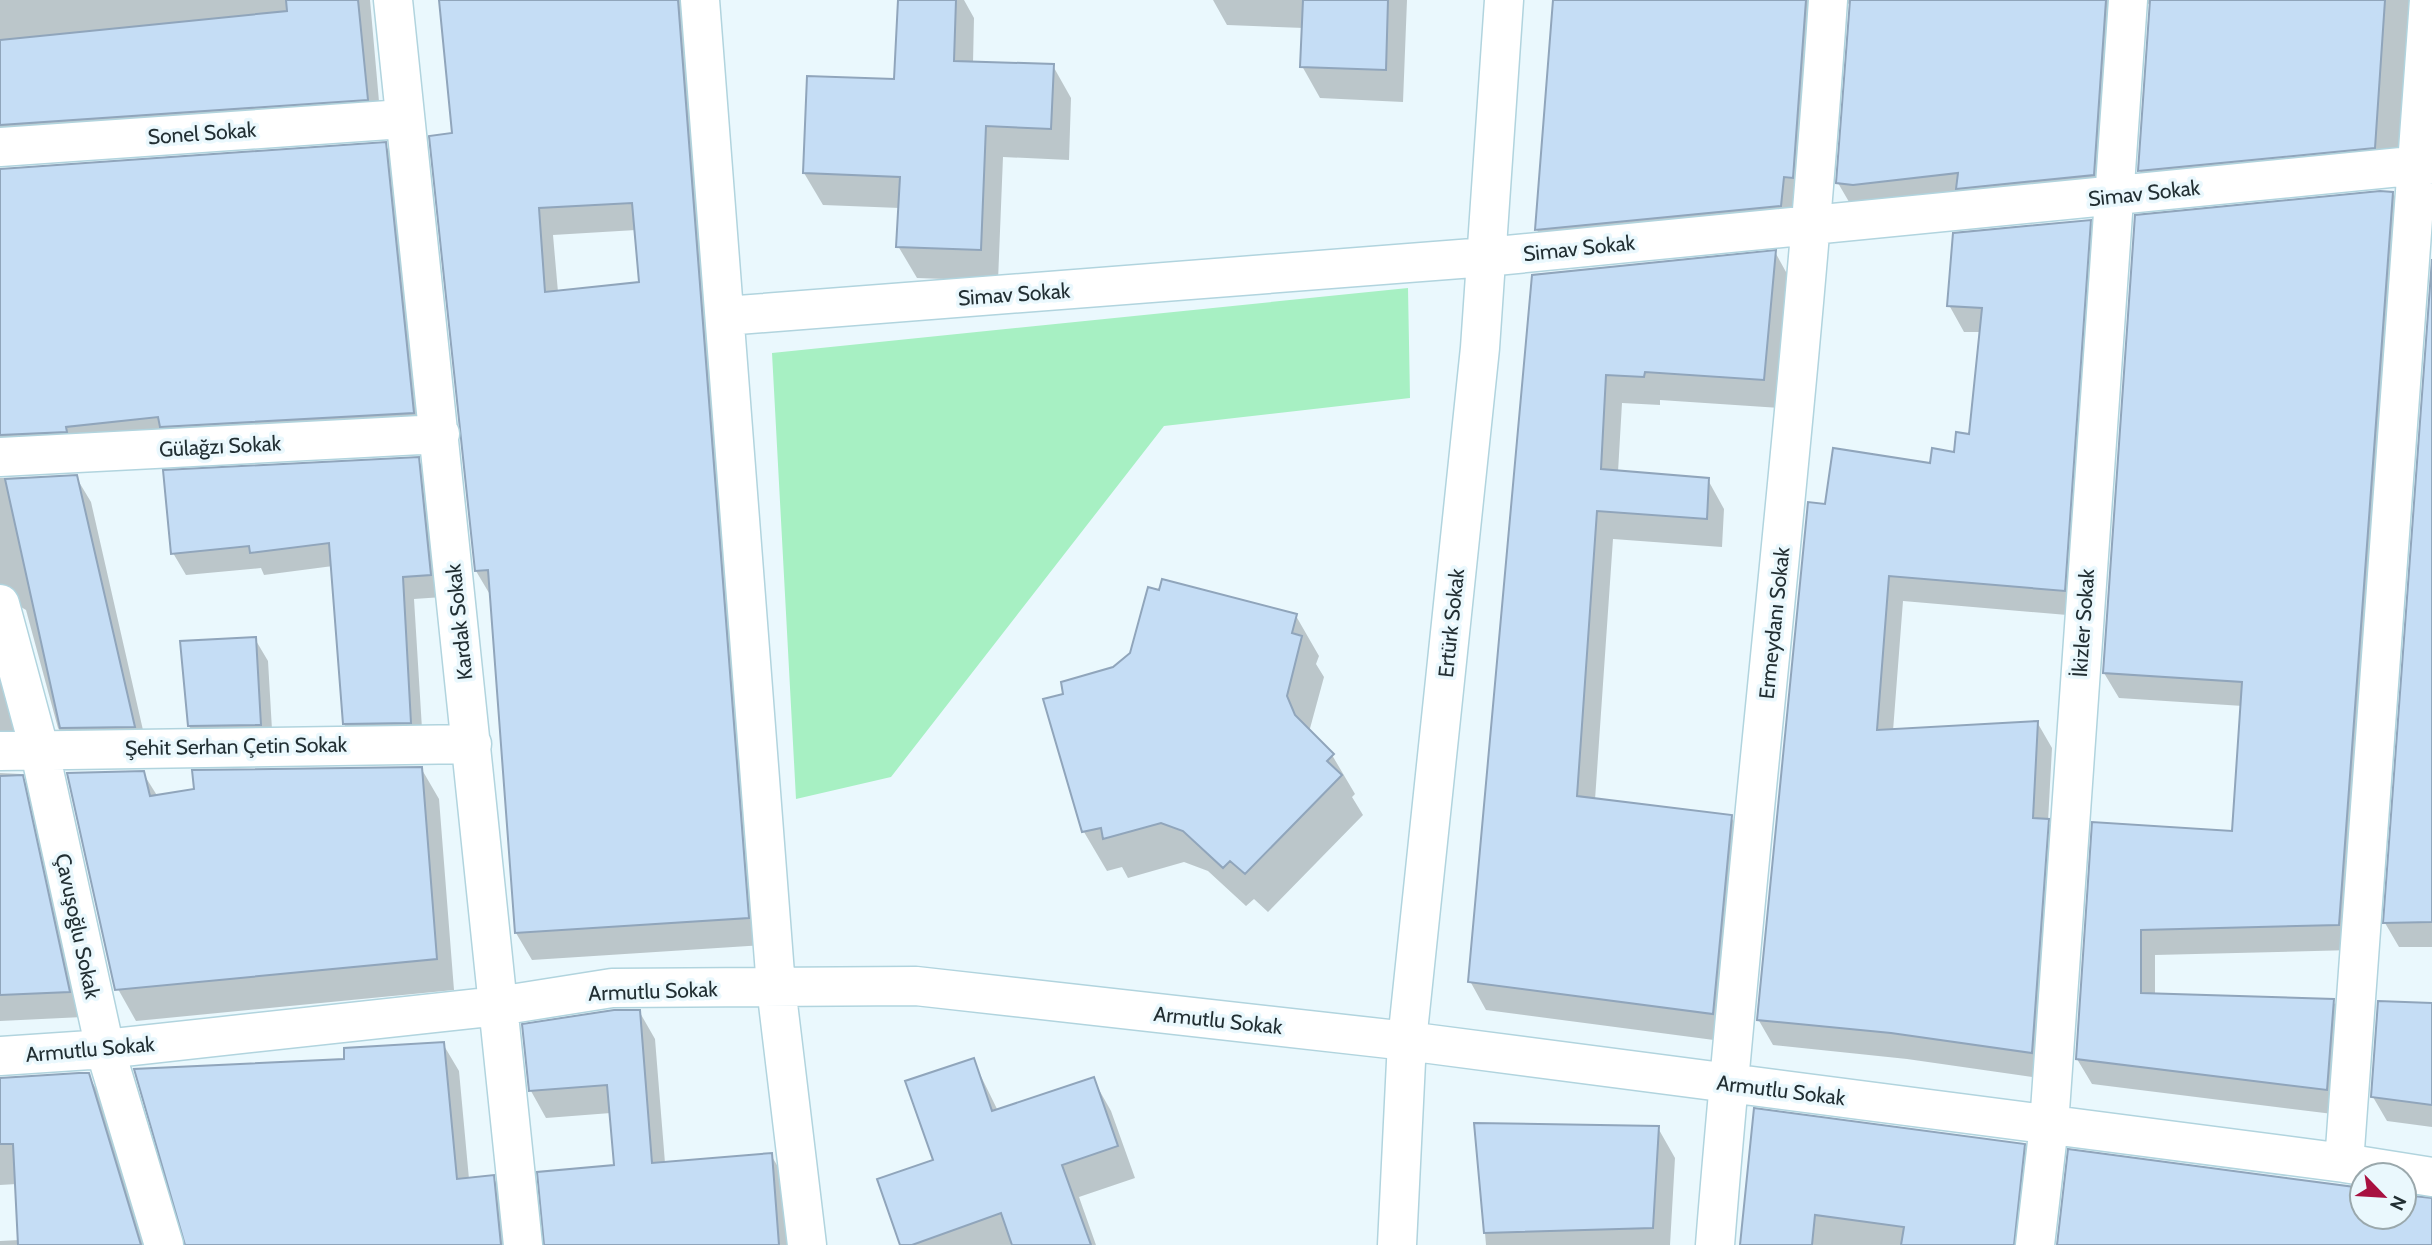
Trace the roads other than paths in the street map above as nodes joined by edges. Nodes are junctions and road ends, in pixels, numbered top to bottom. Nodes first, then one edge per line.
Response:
1 (393, 0) edge
2 (701, 0) edge
3 (1504, 0) edge
4 (1828, 0) edge
5 (2128, 0) edge
6 (2429, 0) edge
7 (403, 119) junction
8 (0, 147) edge
9 (2424, 165) edge
10 (2112, 196) junction
11 (1813, 225) junction
12 (1486, 257) junction
13 (725, 316) junction
14 (440, 434) junction
15 (0, 457) edge
16 (0, 604) edge
17 (472, 744) junction
18 (39, 748) junction
19 (0, 751) edge
20 (776, 987) junction
21 (498, 1006) junction
22 (1407, 1041) junction
23 (105, 1049) junction
24 (0, 1056) edge
25 (1728, 1083) junction
26 (2049, 1125) junction
27 (2344, 1163) junction
28 (2432, 1177) edge
29 (164, 1245) edge
30 (523, 1245) edge
31 (807, 1245) edge
32 (1397, 1245) edge
33 (1715, 1245) edge
34 (2035, 1245) edge

1 - 7 street, Kardak Sokak
2 - 13 street
3 - 12 street, Ertürk Sokak
4 - 11 street, Ermeydanı Sokak
5 - 10 street, İkizler Sokak
6 - 9 street
7 - 8 street, Sonel Sokak
7 - 14 street, Kardak Sokak
9 - 10 street, Simav Sokak
9 - 27 street
10 - 11 street, Simav Sokak
10 - 26 street, İkizler Sokak
11 - 12 street, Simav Sokak
11 - 25 street, Ermeydanı Sokak
12 - 13 street, Simav Sokak
12 - 22 street, Ertürk Sokak
13 - 20 street
14 - 15 street, Gülağzı Sokak
14 - 17 street, Kardak Sokak
16 - 18 street, Çavuşoğlu Sokak
17 - 18 street, Şehit Serhan Çetin Sokak
17 - 21 street, Kardak Sokak
18 - 19 street, Şehit Serhan Çetin Sokak
18 - 23 street, Çavuşoğlu Sokak
20 - 21 street, Armutlu Sokak
20 - 22 street, Armutlu Sokak
20 - 31 street
21 - 23 street, Armutlu Sokak
21 - 30 street, Kardak Sokak
22 - 25 street, Armutlu Sokak
22 - 32 street, Ertürk Sokak
23 - 24 street, Armutlu Sokak
23 - 29 street, Çavuşoğlu Sokak
25 - 26 street, Armutlu Sokak
25 - 33 street, Ermeydanı Sokak
26 - 27 street, Armutlu Sokak
26 - 34 street, İkizler Sokak
27 - 28 street, Armutlu Sokak

